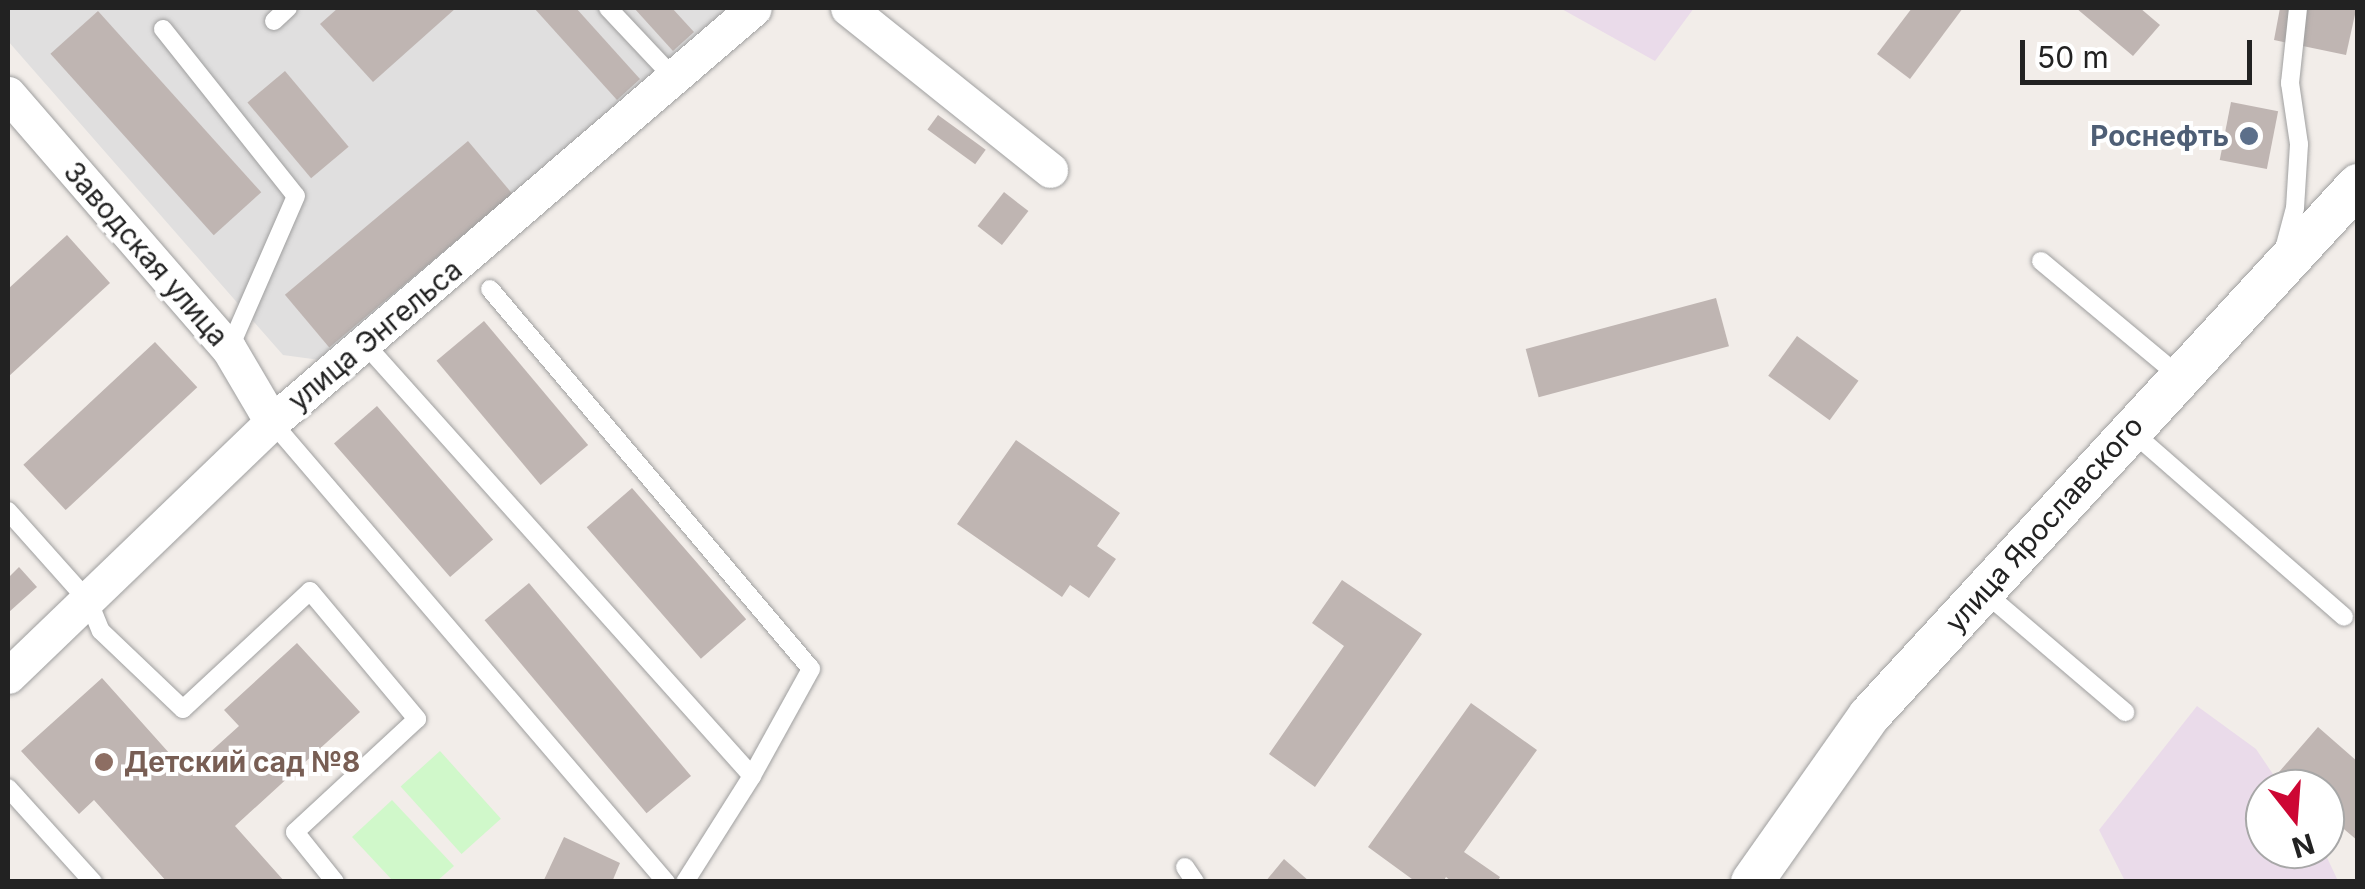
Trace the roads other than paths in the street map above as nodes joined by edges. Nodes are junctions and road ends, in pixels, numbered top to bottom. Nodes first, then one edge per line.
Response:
1 (288, 8) edge
2 (608, 8) edge
3 (754, 8) edge
4 (848, 8) edge
5 (2298, 8) edge
6 (274, 21) dead end
7 (163, 29) dead end
8 (674, 79) junction
9 (8, 94) edge
10 (1050, 170) dead end
11 (2358, 185) edge
12 (2041, 261) dead end
13 (2280, 265) junction
14 (490, 289) dead end
15 (364, 344) junction
16 (229, 349) junction
17 (2179, 376) junction
18 (272, 422) junction
19 (2130, 430) junction
20 (8, 511) edge
21 (1983, 590) junction
22 (89, 602) junction
23 (2344, 616) dead end
24 (8, 676) edge
25 (2124, 712) dead end
26 (752, 776) junction
27 (8, 788) edge
28 (93, 882) edge
29 (335, 882) edge
30 (666, 882) edge
31 (685, 882) edge
32 (1752, 882) edge

1 - 6 lane
2 - 8 lane
3 - 8 street, улица Энгельса
4 - 10 street
5 - 13 lane
7 - 16 lane
8 - 15 street, улица Энгельса
9 - 16 street, Заводская улица
11 - 13 street, улица Ярославского
12 - 17 lane
13 - 17 street, улица Ярославского
14 - 26 lane
15 - 18 street, улица Энгельса
15 - 26 lane
16 - 18 street, Заводская улица
17 - 19 street, улица Ярославского
18 - 22 street, улица Энгельса
18 - 30 lane
19 - 21 street, улица Ярославского
19 - 23 lane
20 - 22 lane
21 - 25 lane
21 - 32 street, улица Ярославского
22 - 24 street, улица Энгельса
22 - 29 lane
26 - 31 lane
27 - 28 lane

